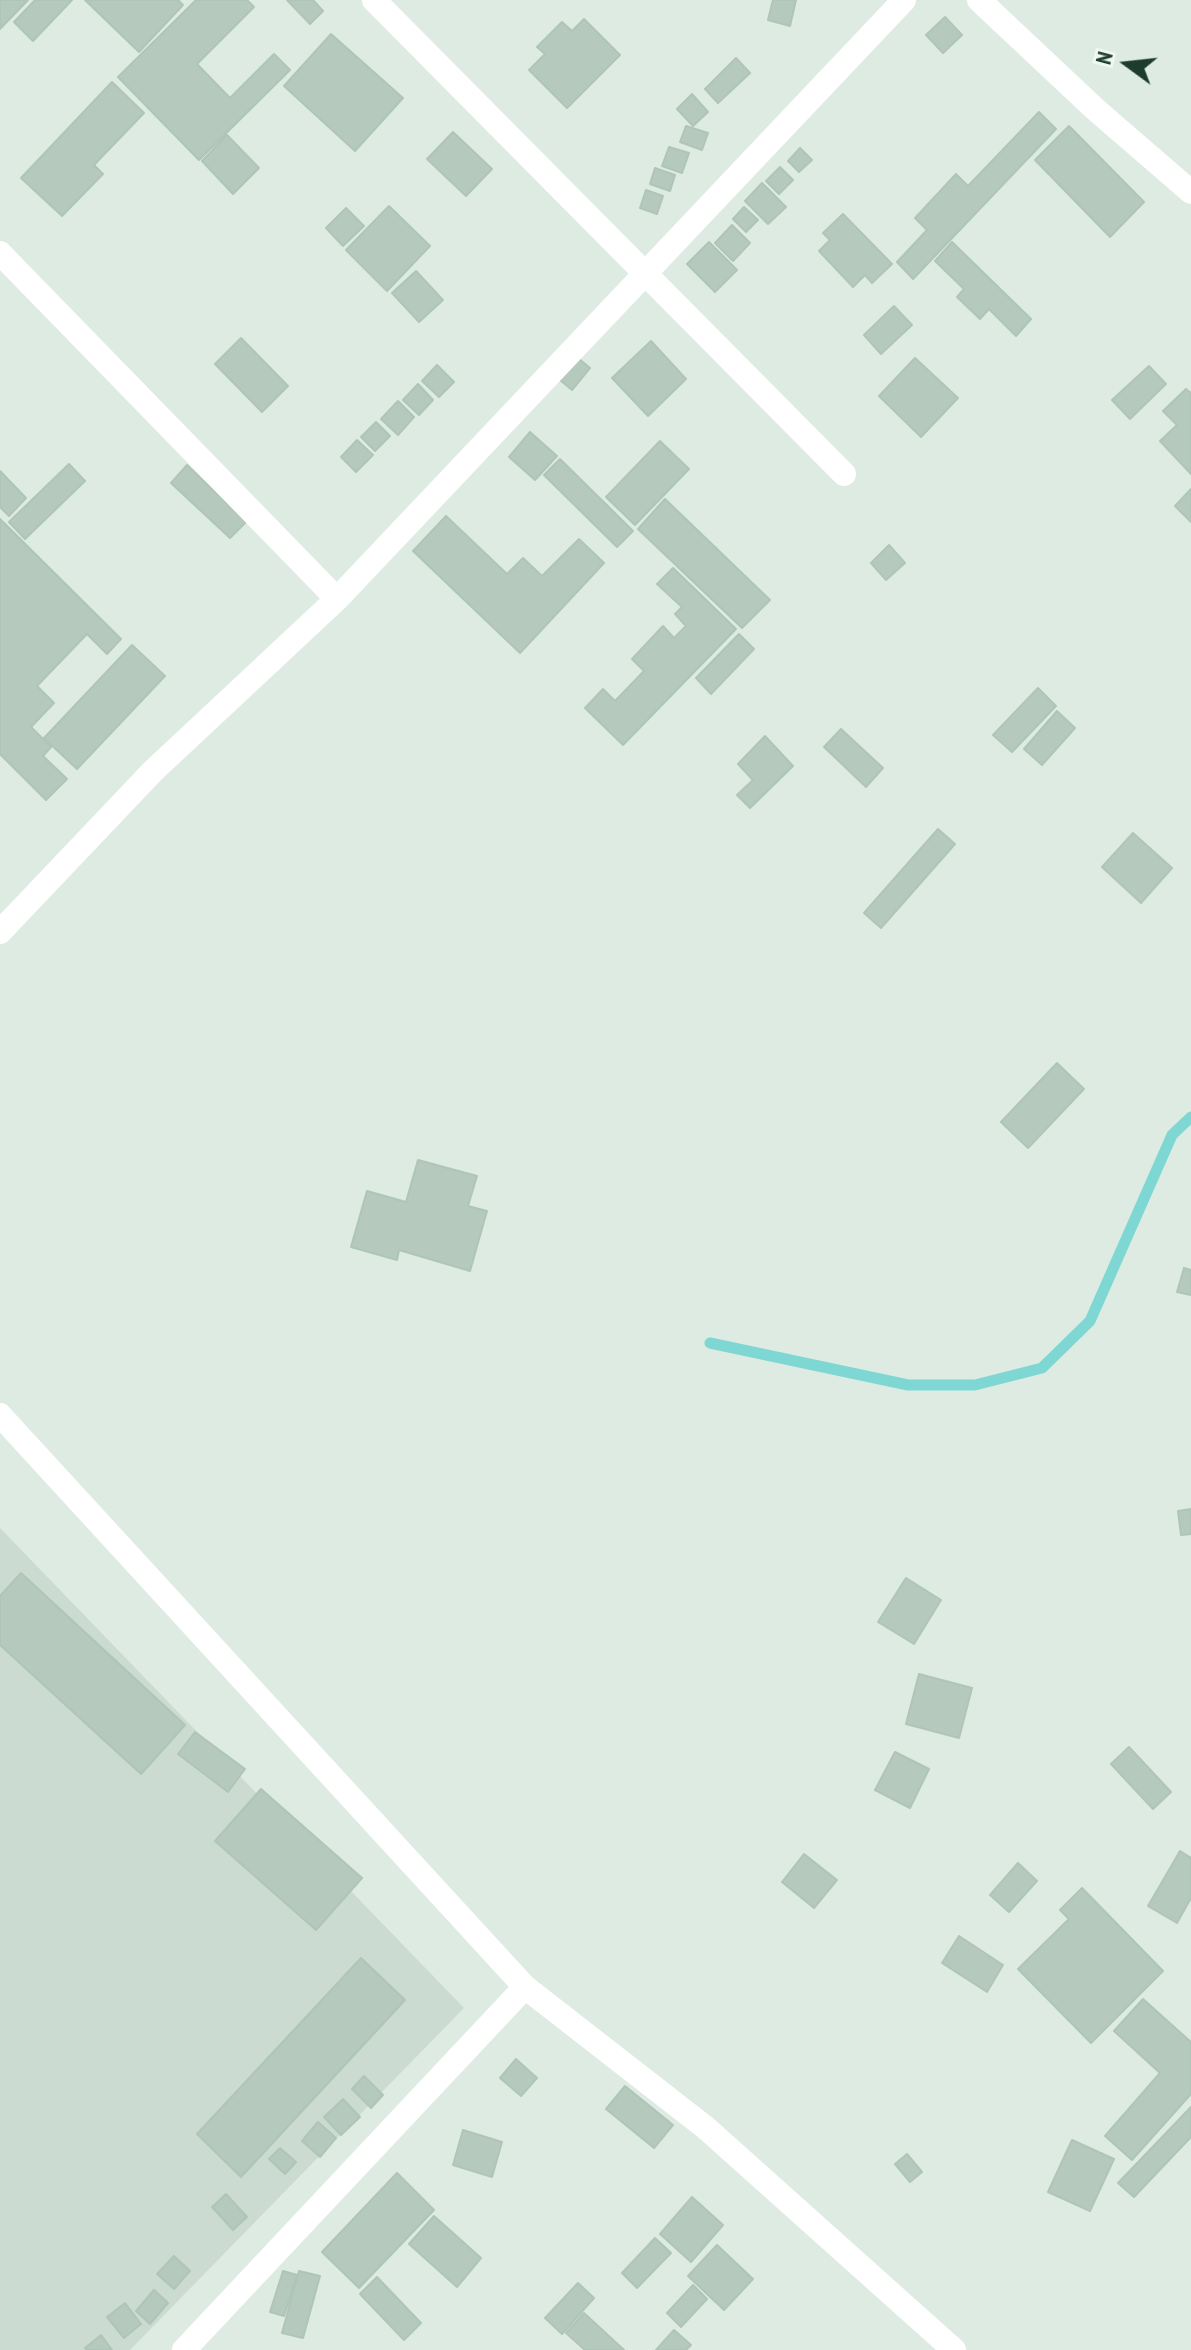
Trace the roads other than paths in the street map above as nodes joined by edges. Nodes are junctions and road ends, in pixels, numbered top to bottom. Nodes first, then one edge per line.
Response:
1 (374, 0) edge
2 (904, 0) edge
3 (979, 0) edge
4 (1191, 192) edge
5 (0, 253) edge
6 (648, 272) junction
7 (844, 474) dead end
8 (337, 599) junction
9 (0, 932) edge
10 (0, 1415) edge
11 (525, 1987) junction
12 (184, 2350) edge
13 (954, 2350) edge

1 - 6 street
2 - 6 street
3 - 4 street
5 - 8 street
6 - 7 street
6 - 8 street
8 - 9 street
10 - 11 street
11 - 12 street
11 - 13 street

